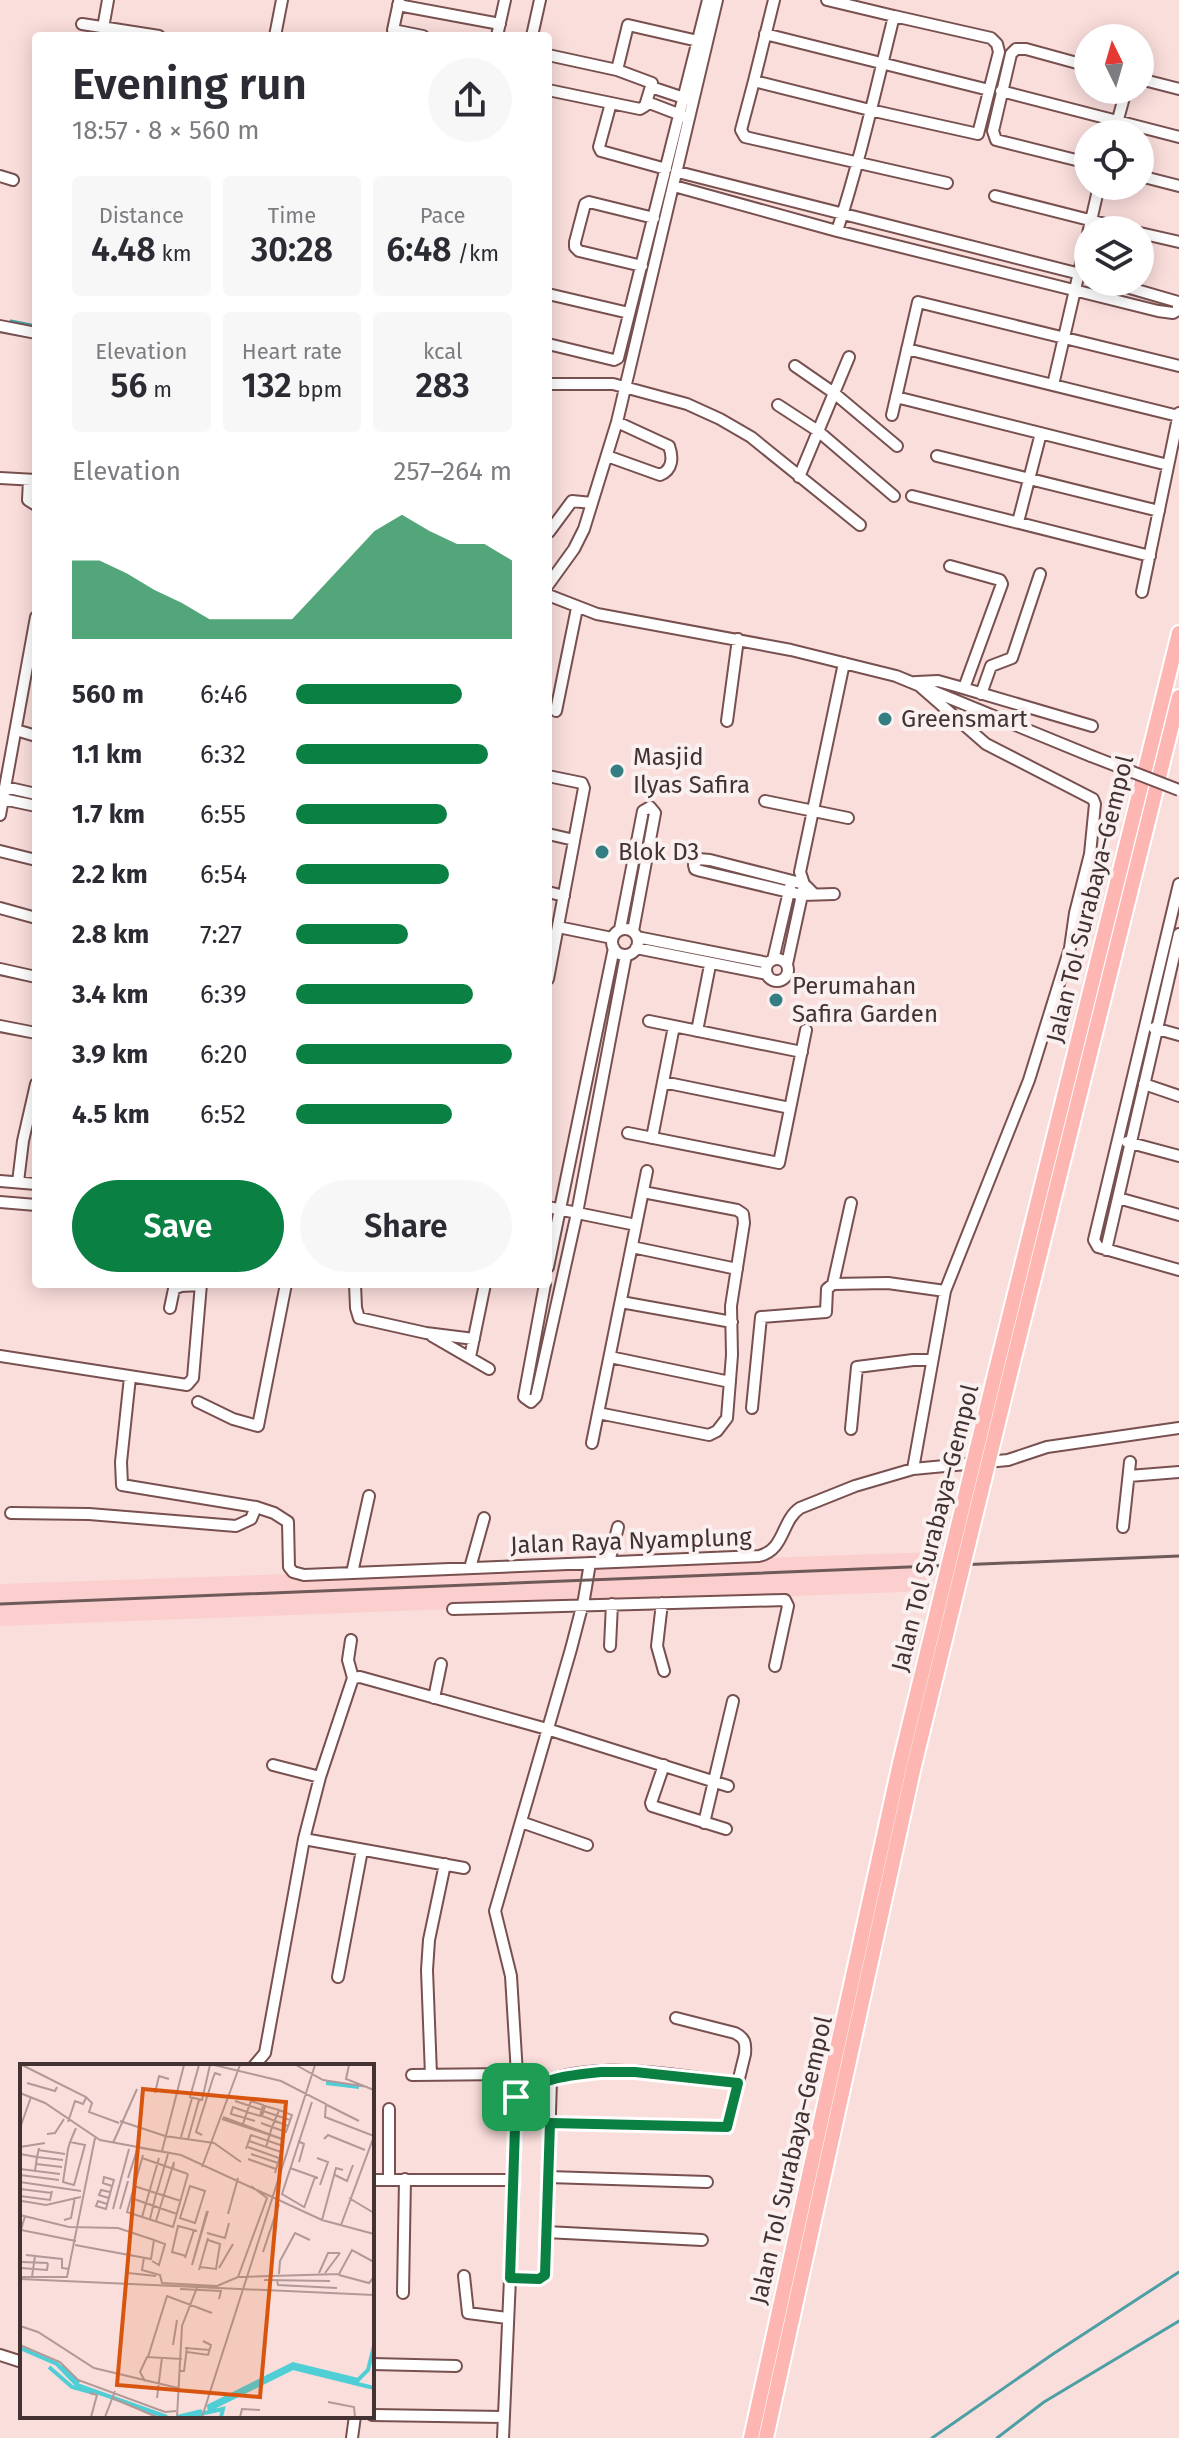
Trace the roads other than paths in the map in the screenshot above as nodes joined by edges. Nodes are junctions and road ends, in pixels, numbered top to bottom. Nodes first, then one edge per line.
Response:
1 (108, 0) edge
2 (282, 0) edge
3 (505, 0) edge
4 (540, 0) edge
5 (708, 0) edge
6 (717, 0) edge
7 (774, 0) edge
8 (827, 0) edge
9 (399, 3) edge
10 (894, 16) junction
11 (82, 24) dead end
12 (500, 24) junction
13 (103, 28) junction
14 (131, 32) edge
15 (276, 32) edge
16 (403, 32) edge
17 (498, 32) edge
18 (533, 32) edge
19 (765, 34) junction
20 (698, 41) junction
21 (552, 56) edge
22 (1074, 62) edge
23 (882, 63) junction
24 (617, 70) junction
25 (754, 81) junction
26 (1154, 83) edge
27 (651, 87) junction
28 (1179, 89) edge
29 (989, 90) junction
30 (552, 91) edge
31 (1001, 91) junction
32 (690, 100) junction
33 (647, 102) junction
34 (611, 103) junction
35 (870, 110) junction
36 (685, 117) junction
37 (1113, 120) edge
38 (1154, 131) edge
39 (1179, 137) edge
40 (1074, 160) edge
41 (857, 162) junction
42 (666, 169) junction
43 (678, 172) junction
44 (0, 176) edge
45 (13, 180) dead end
46 (1154, 180) edge
47 (947, 183) dead end
48 (674, 186) junction
49 (1179, 186) edge
50 (995, 196) dead end
51 (842, 215) junction
52 (1074, 216) edge
53 (654, 218) junction
54 (837, 231) junction
55 (1154, 236) edge
56 (1179, 242) edge
57 (642, 266) junction
58 (1074, 273) edge
59 (1074, 290) joint
60 (552, 295) edge
61 (1154, 295) edge
62 (1098, 296) edge
63 (629, 313) junction
64 (0, 326) edge
65 (32, 332) edge
66 (1063, 338) junction
67 (552, 345) edge
68 (907, 349) junction
69 (849, 357) dead end
70 (795, 366) dead end
71 (1179, 366) edge
72 (552, 384) edge
73 (1053, 385) junction
74 (626, 387) junction
75 (834, 393) junction
76 (896, 397) junction
77 (778, 405) dead end
78 (892, 415) dead end
79 (1179, 415) edge
80 (617, 422) junction
81 (818, 431) junction
82 (1041, 433) junction
83 (897, 446) dead end
84 (607, 456) junction
85 (937, 456) dead end
86 (1168, 465) junction
87 (799, 477) junction
88 (0, 479) edge
89 (1029, 479) junction
90 (32, 480) edge
91 (32, 484) edge
92 (894, 496) dead end
93 (912, 496) dead end
94 (32, 502) edge
95 (592, 503) junction
96 (1159, 511) junction
97 (1018, 522) junction
98 (860, 525) dead end
99 (552, 528) edge
100 (1150, 556) junction
101 (950, 566) dead end
102 (1040, 574) dead end
103 (552, 579) edge
104 (1142, 592) dead end
105 (552, 597) edge
106 (577, 608) junction
107 (1179, 633) edge
108 (738, 639) junction
109 (844, 663) junction
110 (30, 680) edge
111 (915, 682) junction
112 (964, 688) junction
113 (981, 694) junction
114 (1179, 697) edge
115 (556, 711) dead end
116 (727, 721) dead end
117 (1092, 726) dead end
118 (16, 730) junction
119 (32, 735) edge
120 (552, 777) edge
121 (1179, 790) edge
122 (4, 793) junction
123 (32, 794) edge
124 (765, 801) dead end
125 (32, 804) edge
126 (814, 811) junction
127 (0, 815) edge
128 (848, 818) dead end
129 (552, 835) edge
130 (574, 840) junction
131 (0, 851) edge
132 (32, 859) edge
133 (800, 872) junction
134 (1179, 884) edge
135 (790, 886) junction
136 (806, 891) junction
137 (552, 893) edge
138 (834, 894) dead end
139 (564, 896) junction
140 (1177, 899) edge
141 (0, 908) edge
142 (1175, 913) edge
143 (32, 917) edge
144 (558, 927) junction
145 (1179, 934) edge
146 (615, 939) junction
147 (633, 943) junction
148 (552, 947) edge
149 (787, 964) junction
150 (710, 965) junction
151 (770, 966) junction
152 (0, 969) edge
153 (1175, 970) edge
154 (32, 976) edge
155 (649, 1021) dead end
156 (1144, 1025) junction
157 (0, 1026) edge
158 (674, 1026) junction
159 (1157, 1028) junction
160 (806, 1030) dead end
161 (697, 1031) junction
162 (32, 1032) edge
163 (1179, 1035) edge
164 (802, 1052) junction
165 (663, 1082) junction
166 (1144, 1084) junction
167 (1179, 1096) edge
168 (32, 1100) edge
169 (790, 1108) junction
170 (628, 1133) dead end
171 (652, 1138) junction
172 (1117, 1140) junction
173 (1131, 1143) junction
174 (1179, 1156) edge
175 (647, 1171) dead end
176 (0, 1181) edge
177 (18, 1182) junction
178 (32, 1184) edge
179 (643, 1192) junction
180 (1118, 1198) junction
181 (0, 1202) edge
182 (851, 1203) dead end
183 (32, 1205) edge
184 (553, 1208) edge
185 (577, 1213) junction
186 (1179, 1215) edge
187 (636, 1225) junction
188 (632, 1247) junction
189 (1106, 1250) junction
190 (737, 1269) junction
191 (1179, 1270) edge
192 (833, 1284) junction
193 (179, 1288) edge
194 (193, 1288) edge
195 (285, 1288) edge
196 (355, 1288) edge
197 (484, 1288) edge
198 (544, 1288) edge
199 (945, 1291) junction
200 (621, 1302) junction
201 (170, 1308) dead end
202 (732, 1322) junction
203 (426, 1333) junction
204 (474, 1339) junction
205 (0, 1356) edge
206 (470, 1357) junction
207 (610, 1357) junction
208 (932, 1359) junction
209 (489, 1369) dead end
210 (1003, 1372) junction
211 (130, 1377) junction
212 (730, 1382) junction
213 (198, 1402) dead end
214 (752, 1408) dead end
215 (598, 1413) junction
216 (1179, 1428) edge
217 (851, 1429) dead end
218 (592, 1443) dead end
219 (1130, 1462) dead end
220 (913, 1469) junction
221 (1179, 1472) edge
222 (1129, 1476) junction
223 (369, 1496) dead end
224 (256, 1507) junction
225 (11, 1513) dead end
226 (484, 1518) dead end
227 (618, 1527) dead end
228 (1123, 1527) dead end
229 (609, 1562) junction
230 (590, 1563) junction
231 (470, 1568) junction
232 (352, 1573) junction
233 (662, 1603) junction
234 (612, 1604) junction
235 (583, 1605) junction
236 (453, 1609) dead end
237 (351, 1640) dead end
238 (610, 1646) dead end
239 (441, 1664) dead end
240 (775, 1666) dead end
241 (664, 1671) dead end
242 (353, 1678) junction
243 (434, 1698) junction
244 (733, 1701) dead end
245 (547, 1729) junction
246 (907, 1764) junction
247 (273, 1765) dead end
248 (664, 1765) junction
249 (320, 1777) junction
250 (713, 1781) junction
251 (728, 1786) dead end
252 (521, 1822) junction
253 (704, 1823) junction
254 (726, 1829) dead end
255 (304, 1839) junction
256 (587, 1845) dead end
257 (362, 1850) junction
258 (445, 1864) junction
259 (464, 1868) dead end
260 (338, 1977) dead end
261 (676, 2018) dead end
262 (256, 2064) edge
263 (517, 2074) junction
264 (412, 2075) dead end
265 (431, 2075) junction
266 (551, 2079) junction
267 (738, 2083) junction
268 (516, 2097) junction
269 (389, 2109) dead end
270 (550, 2123) junction
271 (548, 2177) junction
272 (389, 2179) junction
273 (405, 2179) junction
274 (374, 2180) edge
275 (514, 2180) junction
276 (707, 2182) dead end
277 (546, 2232) junction
278 (702, 2240) dead end
279 (464, 2276) dead end
280 (510, 2278) junction
281 (403, 2293) dead end
282 (507, 2318) junction
283 (0, 2355) edge
284 (20, 2361) edge
285 (374, 2364) edge
286 (456, 2366) dead end
287 (374, 2415) edge
288 (503, 2417) junction
289 (355, 2418) edge
290 (352, 2438) edge
291 (503, 2438) edge
292 (751, 2438) edge
293 (766, 2438) edge

1 - 13 street
2 - 15 street
3 - 12 street
4 - 18 street
5 - 20 street
6 - 32 street
7 - 19 street
8 - 10 street
9 - 12 street
9 - 16 street
10 - 23 street
10 - 29 street
11 - 13 street
12 - 17 street
13 - 14 street
19 - 23 street
19 - 25 street
20 - 24 street
20 - 32 street
21 - 24 street
22 - 31 street
23 - 29 street
23 - 35 street
24 - 27 street
25 - 35 street
25 - 41 street
26 - 28 street
27 - 32 street
27 - 33 street
29 - 35 street
30 - 34 street
31 - 37 street
31 - 40 street
32 - 36 street
33 - 34 street
33 - 36 street
34 - 42 street
35 - 41 street
36 - 42 street
36 - 43 street
38 - 39 street
41 - 47 street
41 - 51 street
42 - 53 street
43 - 48 street
43 - 51 street
44 - 45 street
46 - 49 street
48 - 54 street
48 - 74 street
50 - 52 street
51 - 54 street
51 - 58 street
53 - 57 street
53 - 57 street
54 - 59 street
55 - 56 street
57 - 63 street
59 - 66 street
60 - 63 street
61 - 62 street
63 - 67 street
64 - 65 street
66 - 68 street
66 - 71 street
66 - 73 street
68 - 73 street
68 - 76 street
69 - 75 street
70 - 75 street
72 - 74 street
73 - 79 street
74 - 80 street
74 - 87 street
75 - 81 street
75 - 83 street
76 - 78 street
76 - 82 street
77 - 81 street
79 - 86 street
80 - 84 street
80 - 84 street
81 - 87 street
81 - 92 street
82 - 86 street
82 - 89 street
84 - 95 street
85 - 89 street
86 - 96 street
87 - 98 street
88 - 90 street
89 - 96 street
89 - 97 street
91 - 94 street
93 - 97 street
95 - 99 street
95 - 103 street
96 - 100 street
97 - 100 street
100 - 104 street
101 - 112 street
102 - 113 street
105 - 106 street
106 - 108 street
106 - 115 street
107 - 210 highway, Jalan Tol Surabaya–Gempol
108 - 109 street
108 - 116 street
109 - 111 street
109 - 126 street
110 - 118 street
111 - 112 street
111 - 121 street, bridge
111 - 199 street
112 - 113 street
113 - 117 street
114 - 210 highway, Jalan Tol Surabaya–Gempol
118 - 119 street
118 - 122 street
120 - 130 street
122 - 123 street
122 - 125 street
122 - 127 street
124 - 126 street
126 - 128 street
126 - 133 street
129 - 130 street
130 - 139 street
131 - 132 street
133 - 135 street
133 - 136 street
134 - 140 street
135 - 135 street
135 - 136 street
135 - 151 street
136 - 138 street
136 - 149 street
137 - 139 street
139 - 144 street
140 - 142 street
141 - 143 street
142 - 156 street
144 - 146 street
144 - 148 street
145 - 153 street
146 - 147 street
146 - 147 street
146 - 147 street
146 - 184 street
147 - 150 street
147 - 151 street
147 - 185 street
149 - 151 street
149 - 151 street
150 - 151 street
150 - 161 street
152 - 154 street
153 - 159 street
155 - 158 street
156 - 159 street
156 - 172 street
157 - 162 street
158 - 161 street
158 - 165 street
159 - 163 street
159 - 166 street
160 - 164 street
161 - 164 street
164 - 169 street
165 - 169 street
165 - 171 street
166 - 167 street
166 - 173 street
168 - 177 street
169 - 171 street
170 - 171 street
172 - 173 street
172 - 189 street
173 - 174 street
173 - 180 street
175 - 179 street
176 - 177 street
177 - 178 street
179 - 187 street
179 - 190 street
180 - 186 street
180 - 189 street
181 - 183 street
182 - 192 street
184 - 185 street
185 - 187 street
185 - 198 street
187 - 188 street
188 - 190 street
188 - 200 street
189 - 191 street
190 - 202 street
192 - 199 street
192 - 214 street
193 - 201 street
194 - 211 street
195 - 213 street
196 - 203 street
197 - 204 street
199 - 208 street
200 - 202 street
200 - 207 street
202 - 212 street
203 - 204 street
203 - 206 street
204 - 206 street
205 - 211 street
206 - 209 street
207 - 212 street
207 - 215 street
208 - 217 street
208 - 220 street
210 - 246 highway, Jalan Tol Surabaya–Gempol, bridge
211 - 224 street
212 - 215 street
215 - 218 street
216 - 220 street, Jalan Raya Nyamplung
219 - 222 street
220 - 229 street, Jalan Raya Nyamplung
221 - 222 street
222 - 228 street
223 - 232 street
224 - 225 street
224 - 232 street, Jalan Raya Nyamplung
226 - 231 street
227 - 229 street
229 - 230 street, Jalan Raya Nyamplung
230 - 231 street, Jalan Raya Nyamplung
230 - 235 street
231 - 232 street, Jalan Raya Nyamplung
233 - 234 street
233 - 240 street
233 - 241 street
234 - 235 street
234 - 238 street
235 - 236 street
235 - 245 street
237 - 242 street
239 - 243 street
242 - 243 street
242 - 249 street
243 - 245 street
244 - 250 street
245 - 248 street
245 - 252 street
246 - 292 highway, Jalan Tol Surabaya–Gempol
246 - 293 highway, Jalan Tol Surabaya–Gempol
247 - 249 street
248 - 250 street
248 - 253 street
249 - 255 street
250 - 251 street
250 - 253 street
252 - 256 street
252 - 263 street
253 - 254 street
255 - 257 street
255 - 262 street
257 - 258 street
257 - 260 street
258 - 259 street
258 - 265 street
261 - 267 street
263 - 265 street
263 - 268 street
264 - 265 street
266 - 267 street
266 - 268 street
266 - 270 street
267 - 270 street
268 - 275 street
269 - 272 street
270 - 271 street
271 - 276 street
271 - 277 street
272 - 273 street
272 - 274 street
273 - 275 street
273 - 281 street
275 - 280 street
277 - 278 street
277 - 280 street
279 - 282 street
280 - 282 street
282 - 288 street
283 - 284 street
285 - 286 street
287 - 288 street
288 - 291 street
289 - 290 street

